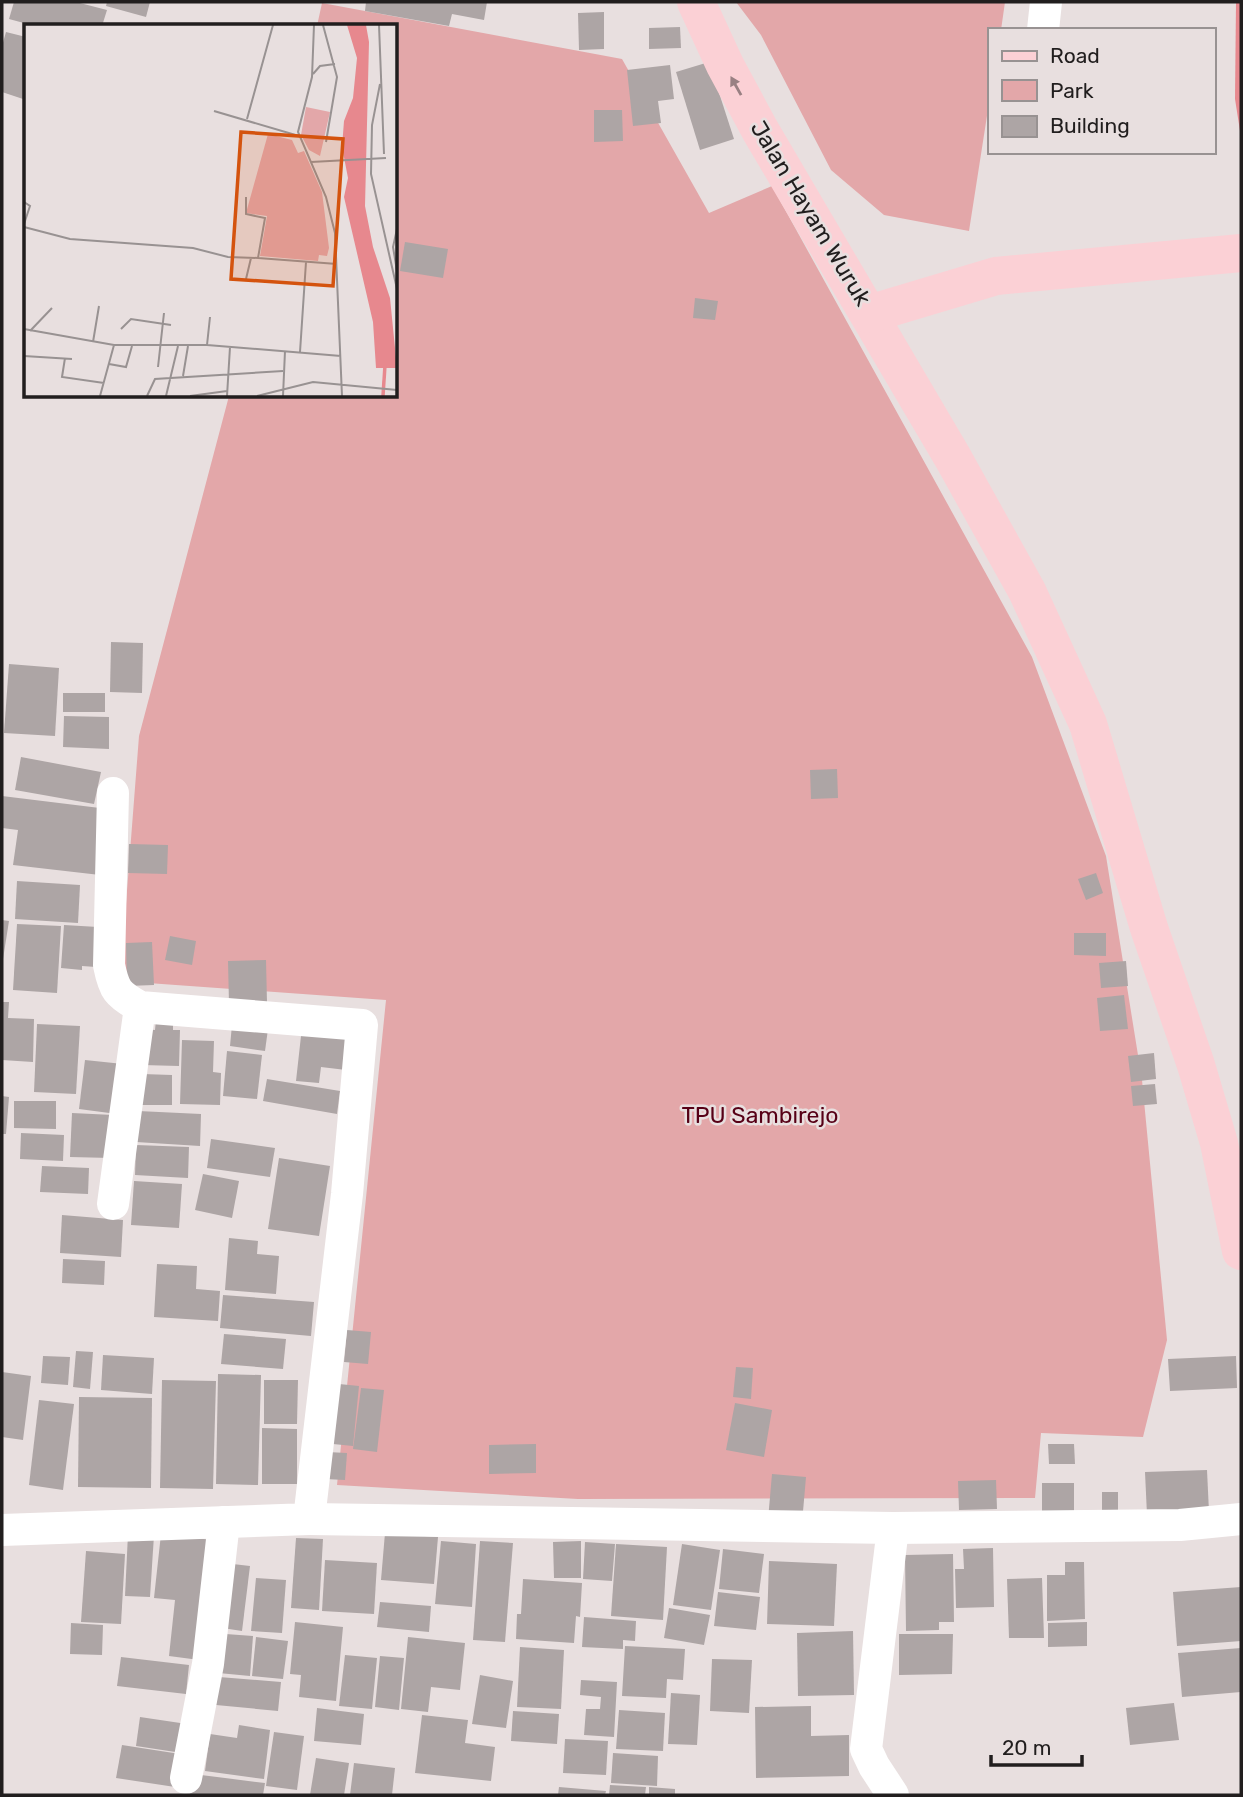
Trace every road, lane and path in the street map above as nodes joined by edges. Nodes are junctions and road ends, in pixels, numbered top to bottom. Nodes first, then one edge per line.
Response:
1 (694, 2) edge
2 (1046, 2) edge
3 (1042, 28) edge
4 (1241, 253) edge
5 (869, 314) junction
6 (113, 793) dead end
7 (140, 1007) junction
8 (113, 1204) dead end
9 (1241, 1251) edge
10 (309, 1519) junction
11 (1241, 1519) edge
12 (224, 1522) junction
13 (893, 1528) junction
14 (2, 1530) edge
15 (186, 1778) dead end
16 (893, 1795) edge

5 -> 1 main road, Jalan Hayam Wuruk
2 - 3 street
4 - 5 main road, Jalan Hayam Wuruk
5 - 9 main road
6 - 7 street
7 - 8 street
7 - 10 street
10 - 12 street
10 - 13 street
11 - 13 street
12 - 14 street
12 - 15 street
13 - 16 street

